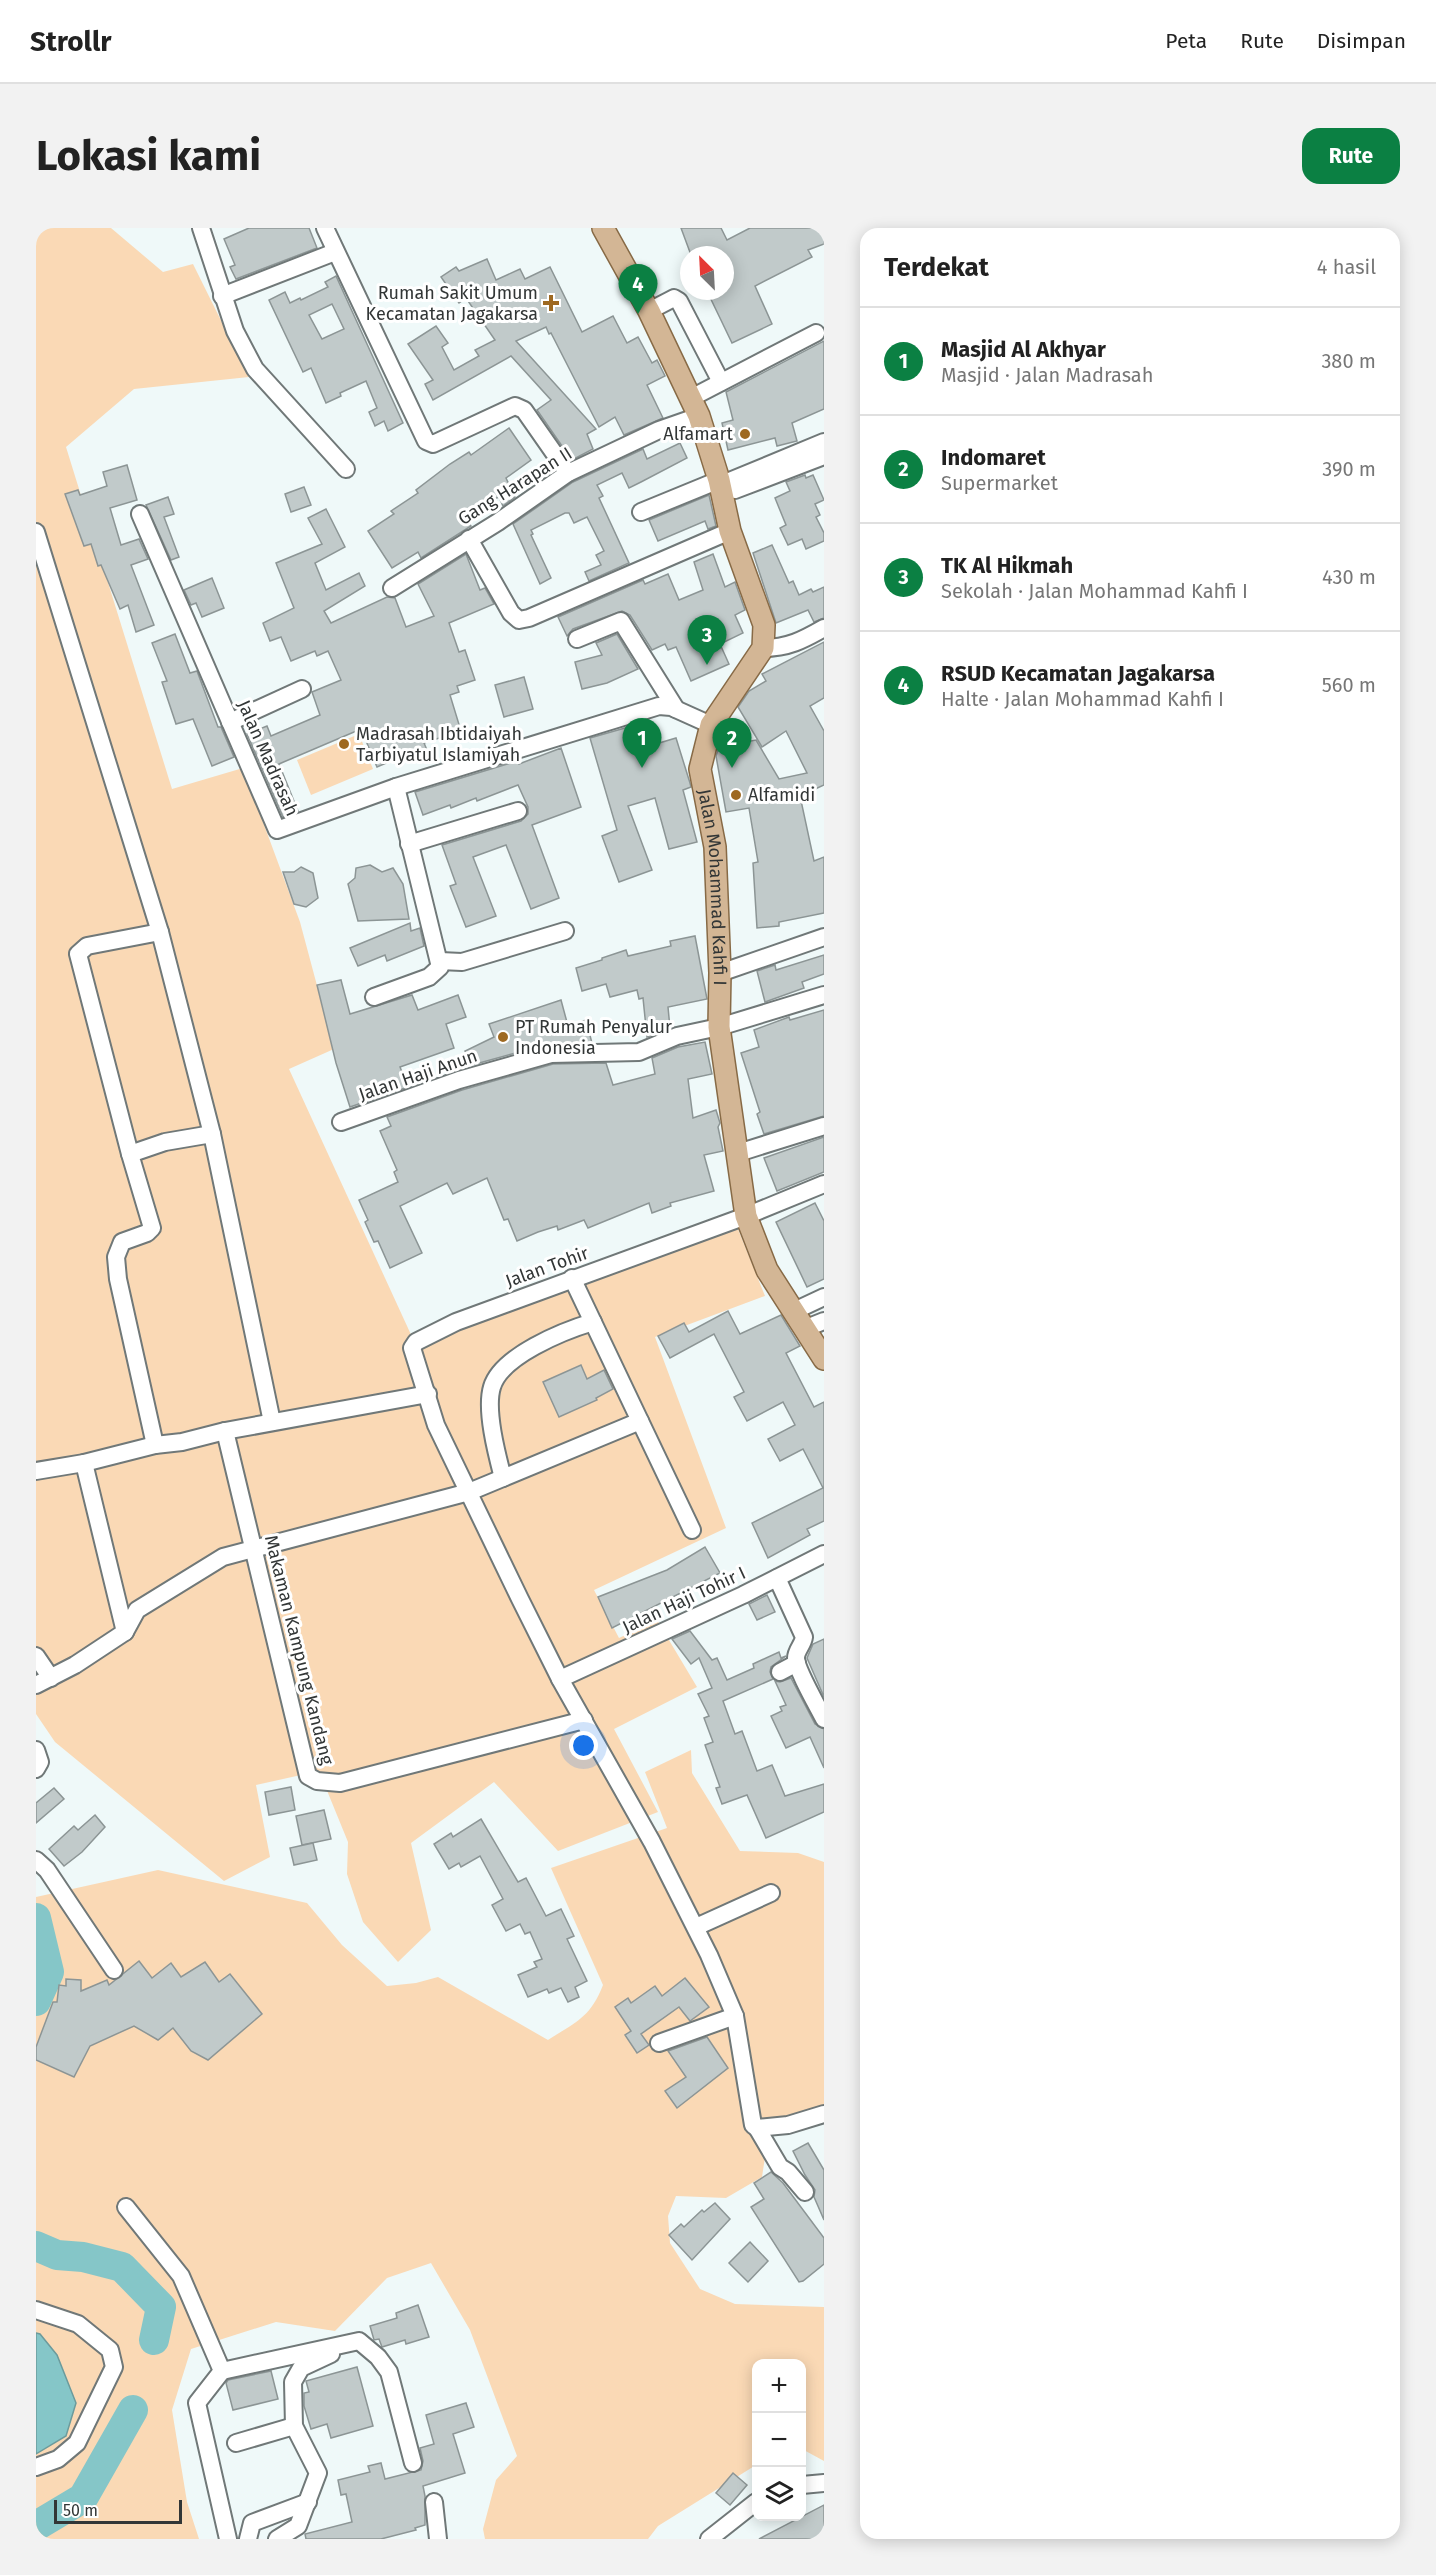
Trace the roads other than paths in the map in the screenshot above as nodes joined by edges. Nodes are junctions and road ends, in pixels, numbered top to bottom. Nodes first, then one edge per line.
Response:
1 (201, 228) edge
2 (325, 228) edge
3 (603, 228) edge
4 (335, 252) junction
5 (222, 296) junction
6 (649, 311) junction
7 (816, 333) dead end
8 (722, 382) junction
9 (695, 407) junction
10 (824, 442) edge
11 (824, 456) edge
12 (346, 469) dead end
13 (568, 473) junction
14 (721, 487) junction
15 (641, 512) dead end
16 (140, 514) dead end
17 (730, 531) junction
18 (36, 532) edge
19 (469, 539) junction
20 (392, 588) dead end
21 (824, 628) edge
22 (577, 639) dead end
23 (763, 648) junction
24 (302, 689) dead end
25 (676, 709) junction
26 (230, 722) junction
27 (711, 725) junction
28 (396, 787) junction
29 (518, 811) dead end
30 (409, 844) junction
31 (565, 931) dead end
32 (160, 932) junction
33 (824, 937) edge
34 (440, 961) junction
35 (720, 973) junction
36 (824, 996) edge
37 (374, 997) dead end
38 (719, 1027) junction
39 (340, 1122) dead end
40 (824, 1126) edge
41 (212, 1134) junction
42 (738, 1153) junction
43 (130, 1154) junction
44 (824, 1184) edge
45 (746, 1216) junction
46 (572, 1278) junction
47 (824, 1297) edge
48 (792, 1312) junction
49 (824, 1320) edge
50 (593, 1322) junction
51 (804, 1329) junction
52 (824, 1359) edge
53 (428, 1394) junction
54 (640, 1421) junction
55 (272, 1422) junction
56 (225, 1431) junction
57 (155, 1445) junction
58 (84, 1462) junction
59 (36, 1471) edge
60 (503, 1478) junction
61 (469, 1492) junction
62 (692, 1530) dead end
63 (253, 1547) junction
64 (824, 1554) edge
65 (777, 1578) junction
66 (125, 1632) junction
67 (36, 1656) edge
68 (797, 1663) junction
69 (780, 1672) dead end
70 (560, 1678) junction
71 (43, 1682) edge
72 (824, 1719) edge
73 (584, 1720) junction
74 (36, 1750) edge
75 (36, 1769) edge
76 (36, 1860) edge
77 (771, 1893) dead end
78 (696, 1927) junction
79 (114, 1971) dead end
80 (735, 2016) junction
81 (659, 2043) dead end
82 (824, 2114) edge
83 (757, 2128) junction
84 (805, 2192) dead end
85 (126, 2207) dead end
86 (36, 2310) edge
87 (359, 2342) junction
88 (222, 2371) junction
89 (294, 2426) junction
90 (236, 2443) dead end
91 (413, 2463) dead end
92 (36, 2467) edge
93 (824, 2483) edge
94 (806, 2485) edge
95 (308, 2502) junction
96 (434, 2502) dead end
97 (752, 2505) edge
98 (228, 2539) edge
99 (248, 2539) edge
100 (277, 2539) edge
101 (438, 2539) edge
102 (709, 2539) edge

1 - 5 street
2 - 4 street
3 - 6 main road
4 - 5 street
4 - 13 street
5 - 12 street
6 - 8 street
6 - 9 main road
7 - 8 street, Gang Harapan II
8 - 9 street, Gang Harapan II
9 - 13 street, Gang Harapan II
9 - 14 main road
10 - 14 street
11 - 14 street
13 - 19 street, Gang Harapan II
14 - 15 street
14 - 17 main road
16 - 26 street, Jalan Madrasah
17 - 19 street
17 - 23 main road
18 - 32 street
19 - 20 street, Gang Harapan II
21 - 23 street
22 - 25 street
23 - 27 main road, Jalan Mohammad Kahfi I
24 - 26 street
25 - 27 street, Jalan Madrasah
25 - 28 street, Jalan Madrasah
26 - 28 street, Jalan Madrasah
27 - 35 main road, Jalan Mohammad Kahfi I
28 - 30 street
29 - 30 street
30 - 34 street
31 - 34 street
32 - 41 street
32 - 43 street
33 - 35 street
34 - 37 street
35 - 38 main road, Jalan Mohammad Kahfi I
36 - 38 street, Jalan Haji Anun
38 - 39 street, Jalan Haji Anun
38 - 42 main road, Jalan Mohammad Kahfi I
40 - 42 street
41 - 43 street
41 - 55 street
42 - 45 main road, Jalan Mohammad Kahfi I
43 - 57 street
44 - 45 street, Jalan Tohir
45 - 46 street, Jalan Tohir
45 - 48 main road, Jalan Mohammad Kahfi I
46 - 50 street
46 - 53 street, Jalan Tohir
47 - 48 street
48 - 51 main road, Jalan Mohammad Kahfi I
49 - 51 street
50 - 54 street
50 - 60 street
51 - 52 main road, Jalan Mohammad Kahfi I
53 - 55 street
53 - 61 street
54 - 60 street
54 - 62 street
55 - 56 street
56 - 57 street
56 - 63 street, Makaman Kampung Kandang
57 - 58 street
58 - 59 street
58 - 66 street
60 - 61 street
61 - 63 street
61 - 70 street
63 - 66 street
63 - 73 street, Makaman Kampung Kandang
64 - 65 street, Jalan Haji Tohir I
65 - 68 street
65 - 70 street, Jalan Haji Tohir I
66 - 71 street
67 - 71 street
68 - 69 street
68 - 72 street
70 - 73 street
73 - 78 street
74 - 75 street
76 - 79 street
77 - 78 street
78 - 80 street
80 - 81 street
80 - 83 street
82 - 83 street
83 - 84 street
85 - 88 street
86 - 92 street
87 - 88 street
87 - 89 street
87 - 91 street
88 - 98 street
89 - 90 street
89 - 95 street
93 - 94 street
95 - 99 street
95 - 100 street
96 - 101 street
97 - 102 street

